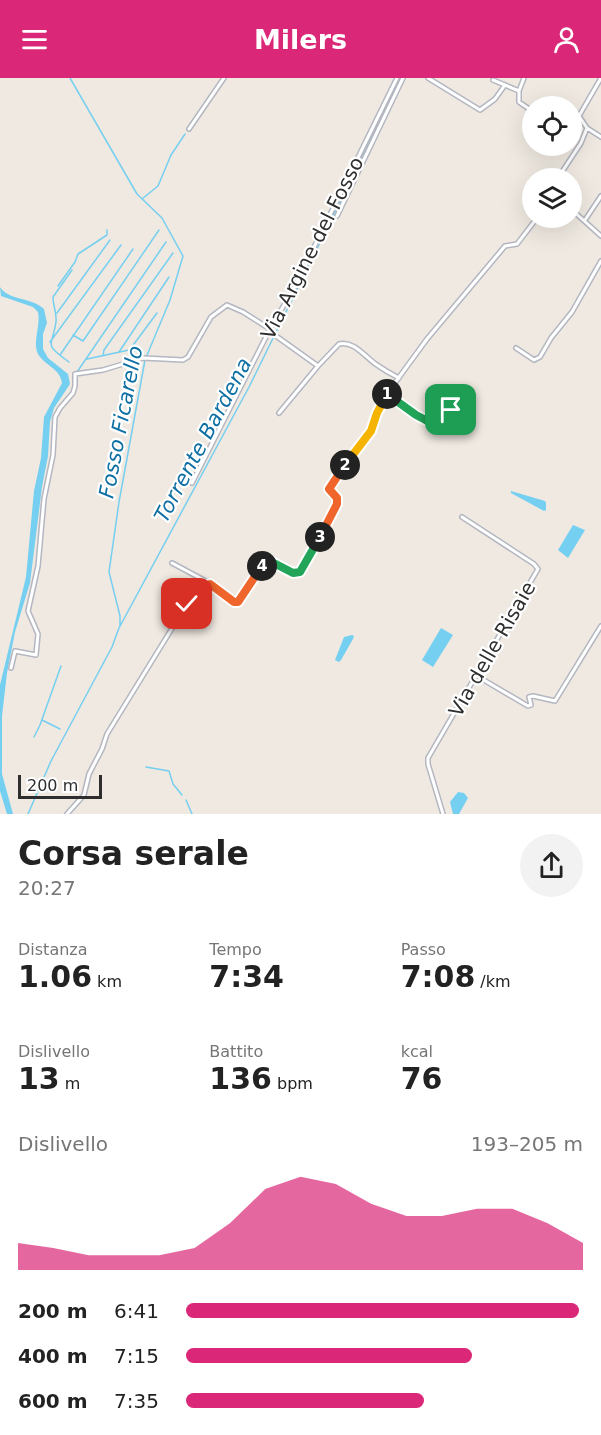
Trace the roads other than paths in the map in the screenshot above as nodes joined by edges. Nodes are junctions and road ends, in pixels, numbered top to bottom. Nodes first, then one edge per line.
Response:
1 (224, 78) edge
2 (397, 78) edge
3 (404, 78) edge
4 (428, 78) edge
5 (524, 78) edge
6 (599, 79) edge
7 (493, 80) dead end
8 (505, 85) junction
9 (519, 91) junction
10 (522, 104) edge
11 (582, 110) edge
12 (582, 120) edge
13 (587, 128) junction
14 (189, 129) dead end
15 (601, 137) edge
16 (564, 168) edge
17 (601, 196) edge
18 (337, 216) dead end
19 (582, 218) edge
20 (585, 220) junction
21 (529, 228) edge
22 (601, 236) edge
23 (601, 261) edge
24 (270, 329) junction
25 (276, 336) dead end
26 (516, 348) dead end
27 (318, 366) junction
28 (399, 378) junction
29 (387, 394) junction
30 (279, 413) dead end
31 (459, 414) dead end
32 (192, 483) dead end
33 (462, 517) dead end
34 (172, 563) dead end
35 (210, 584) junction
36 (601, 626) edge
37 (12, 668) dead end
38 (477, 676) junction
39 (68, 814) edge
40 (443, 814) edge

1 - 14 street
2 - 24 street, Via Argine del Fosso
3 - 18 street
4 - 8 street
5 - 9 street
6 - 11 street
7 - 8 street
8 - 9 street
9 - 10 street
12 - 13 street
13 - 15 street
13 - 16 street
17 - 20 street
19 - 20 street
20 - 22 street
21 - 28 street
23 - 26 street
24 - 32 street, Via Argine del Fosso
24 - 37 street
25 - 27 street
27 - 28 street
27 - 30 street
28 - 29 street
29 - 31 street
29 - 35 street
33 - 38 street, Via delle Risaie
34 - 35 street
35 - 39 street
36 - 38 street
38 - 40 street, Via delle Risaie

